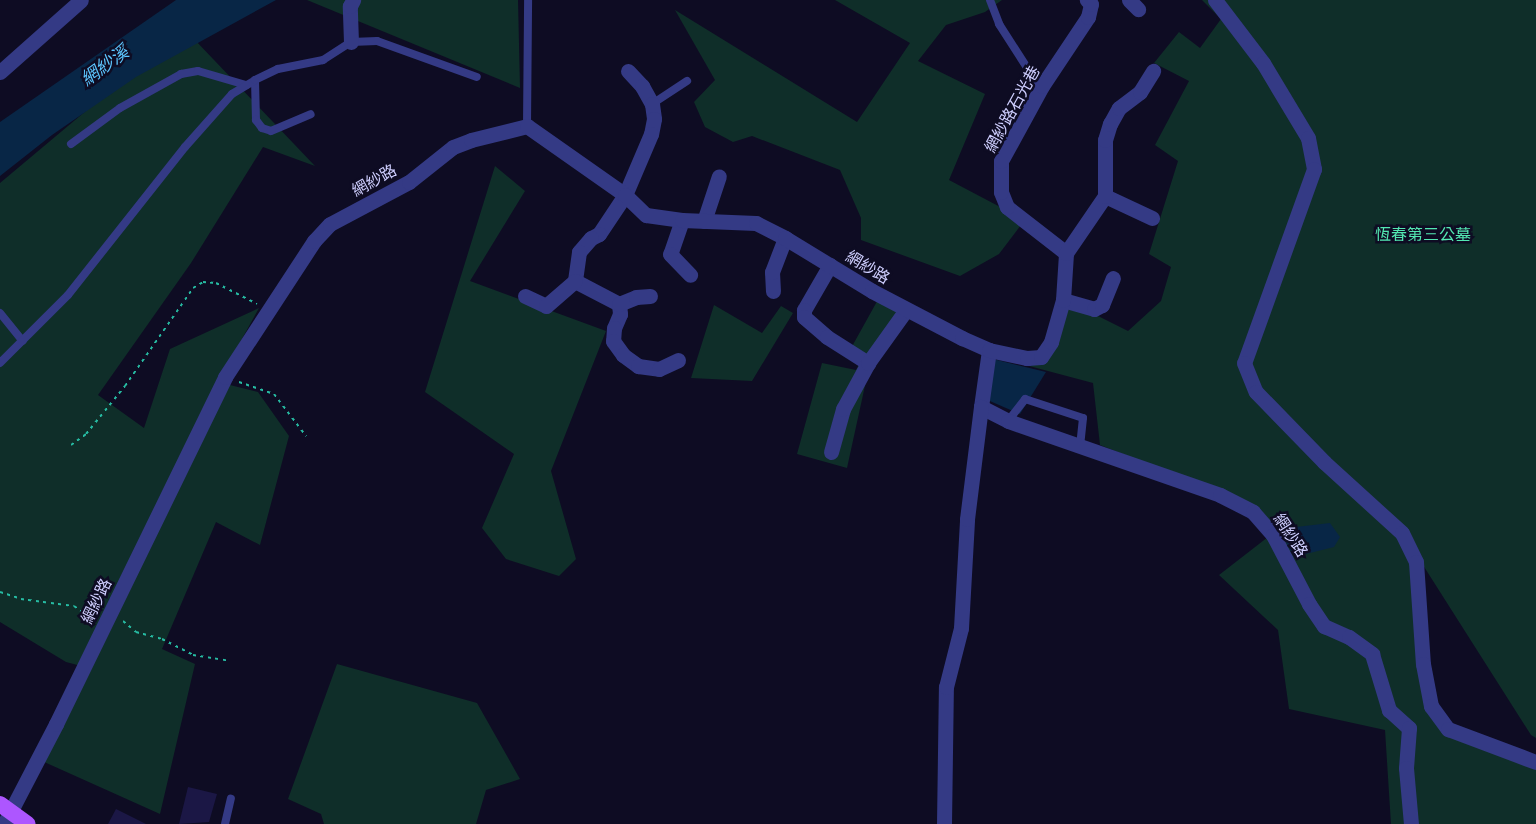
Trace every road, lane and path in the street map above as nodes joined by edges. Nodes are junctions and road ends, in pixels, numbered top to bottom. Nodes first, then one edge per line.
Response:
1 (81, 0) edge
2 (353, 0) edge
3 (528, 0) edge
4 (990, 0) edge
5 (1215, 0) edge
6 (1092, 1) edge
7 (351, 42) junction
8 (628, 71) dead end
9 (1153, 71) dead end
10 (0, 72) edge
11 (477, 77) dead end
12 (255, 80) junction
13 (687, 81) dead end
14 (246, 86) junction
15 (1042, 86) junction
16 (652, 104) junction
17 (311, 114) dead end
18 (527, 126) junction
19 (71, 144) dead end
20 (719, 177) dead end
21 (625, 195) junction
22 (1104, 196) junction
23 (1152, 218) dead end
24 (682, 220) junction
25 (704, 221) junction
26 (785, 238) junction
27 (1066, 253) junction
28 (830, 265) junction
29 (690, 275) dead end
30 (1113, 278) dead end
31 (574, 281) junction
32 (773, 291) dead end
33 (525, 296) dead end
34 (650, 296) dead end
35 (1063, 300) junction
36 (620, 304) junction
37 (268, 310) junction
38 (906, 310) junction
39 (0, 313) edge
40 (23, 341) junction
41 (989, 350) junction
42 (678, 360) dead end
43 (0, 363) edge
44 (868, 363) junction
45 (225, 377) junction
46 (981, 407) junction
47 (1008, 421) junction
48 (306, 436) dead end
49 (71, 445) dead end
50 (1080, 446) junction
51 (831, 452) dead end
52 (0, 592) edge
53 (111, 612) junction
54 (104, 626) junction
55 (229, 661) dead end
56 (1536, 762) edge
57 (231, 799) dead end
58 (5, 813) edge
59 (28, 824) edge
60 (225, 824) edge
61 (944, 824) edge
62 (1411, 824) edge

1 - 10 street
2 - 7 street
3 - 18 lane
4 - 15 lane
5 - 56 street
6 - 15 street, 網紗路石光巷
7 - 11 lane
7 - 12 lane
8 - 16 street
9 - 22 street
12 - 14 lane
12 - 17 lane
13 - 16 lane
14 - 19 lane
14 - 40 lane
15 - 27 street, 網紗路石光巷
16 - 21 street
18 - 21 street, 網紗路
18 - 37 street, 網紗路
20 - 25 street
21 - 24 street, 網紗路
21 - 31 street
22 - 23 street
22 - 27 street
24 - 25 street, 網紗路
24 - 29 street
25 - 26 street, 網紗路
26 - 28 street, 網紗路
26 - 32 street
27 - 35 street
28 - 38 street, 網紗路
28 - 44 street
30 - 35 street
31 - 33 street
31 - 36 street
34 - 36 street
35 - 41 street
36 - 42 street
37 - 45 street, 網紗路
37 - 49 path
38 - 41 street, 網紗路
38 - 44 street
39 - 40 lane
40 - 43 lane
41 - 46 street
44 - 51 street
45 - 48 path
45 - 53 street, 網紗路
46 - 47 street, 網紗路
46 - 61 street
47 - 50 street, 網紗路
47 - 50 lane
50 - 62 street, 網紗路
52 - 54 path
53 - 54 street, 網紗路
53 - 55 path
54 - 58 street, 網紗路
57 - 60 lane
58 - 59 main road

